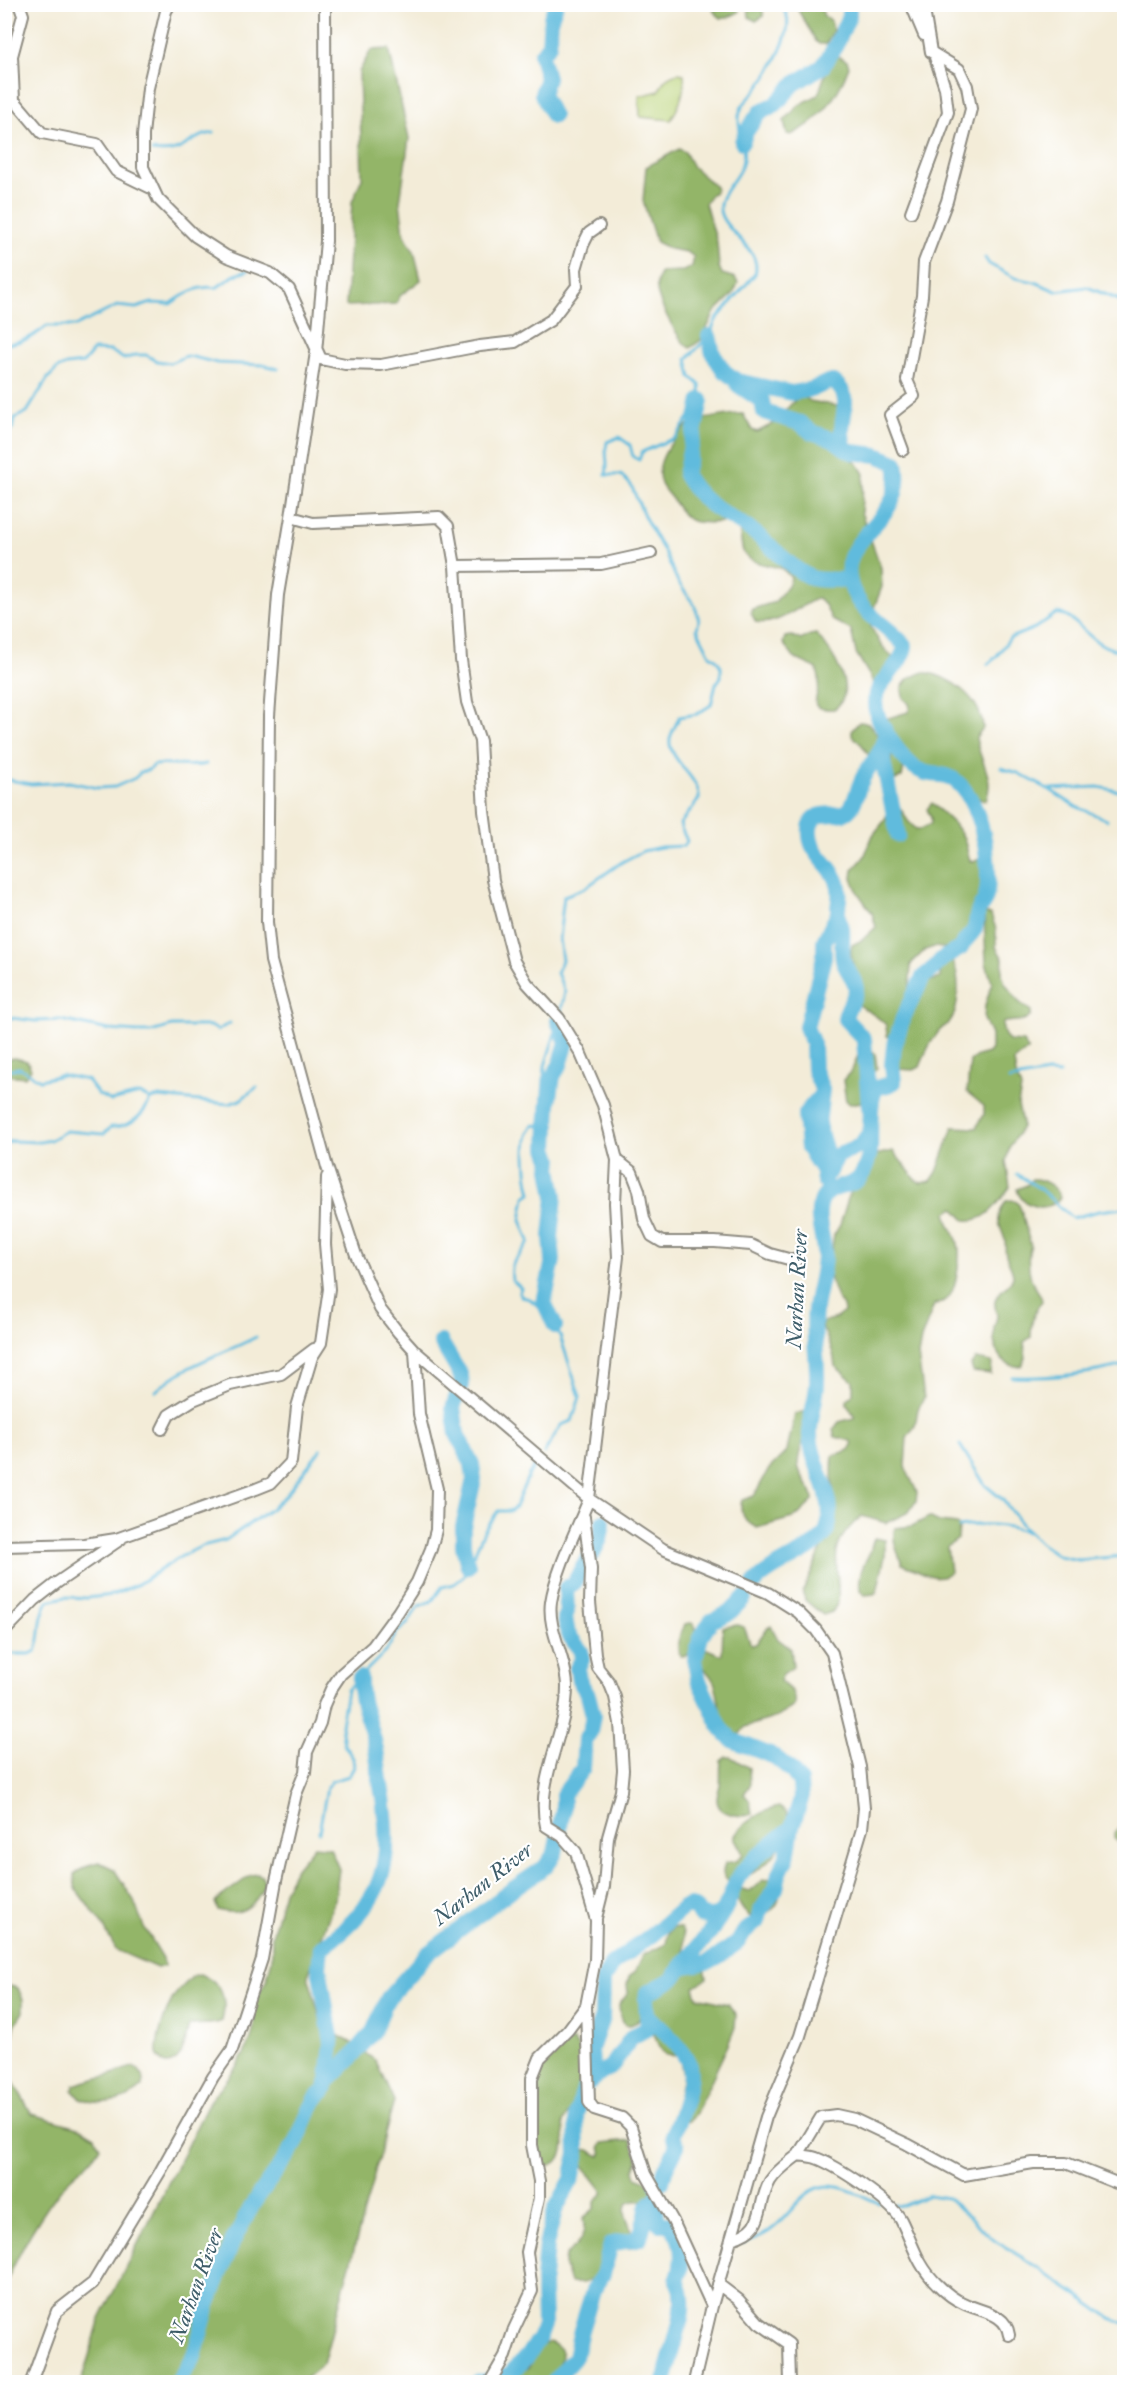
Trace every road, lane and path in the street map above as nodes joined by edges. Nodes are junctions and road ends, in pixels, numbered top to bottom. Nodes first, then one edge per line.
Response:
1 (19, 4) edge
2 (170, 4) edge
3 (325, 4) edge
4 (911, 4) edge
5 (923, 4) edge
6 (933, 53) junction
7 (153, 189) junction
8 (911, 212) dead end
9 (599, 226) dead end
10 (316, 352) junction
11 (903, 450) dead end
12 (291, 517) junction
13 (651, 553) dead end
14 (455, 566) junction
15 (617, 1160) junction
16 (327, 1167) junction
17 (796, 1261) dead end
18 (321, 1343) junction
19 (415, 1352) junction
20 (162, 1429) dead end
21 (589, 1498) junction
22 (583, 1514) junction
23 (126, 1536) junction
24 (4, 1546) edge
25 (4, 1632) edge
26 (596, 1920) junction
27 (586, 2006) junction
28 (798, 2155) junction
29 (1125, 2187) edge
30 (731, 2239) junction
31 (718, 2284) junction
32 (712, 2306) junction
33 (1009, 2335) dead end
34 (31, 2382) edge
35 (490, 2382) edge
36 (694, 2382) edge
37 (790, 2382) edge

1 - 7 street
2 - 7 street
3 - 10 street
4 - 6 street
5 - 6 street
6 - 8 street
6 - 11 street
7 - 10 street
9 - 10 street
10 - 12 street
12 - 14 street
12 - 16 street
13 - 14 street
14 - 15 street
15 - 17 street
15 - 21 street
16 - 18 street
16 - 19 street
18 - 20 street
18 - 23 street
19 - 21 street
19 - 34 street
21 - 22 street
21 - 30 street
22 - 26 street
22 - 26 street
23 - 24 street
23 - 25 street
26 - 27 street
27 - 32 street
27 - 35 street
28 - 29 street
28 - 30 street
28 - 33 street
30 - 31 street
31 - 32 street
31 - 37 street
32 - 36 street

